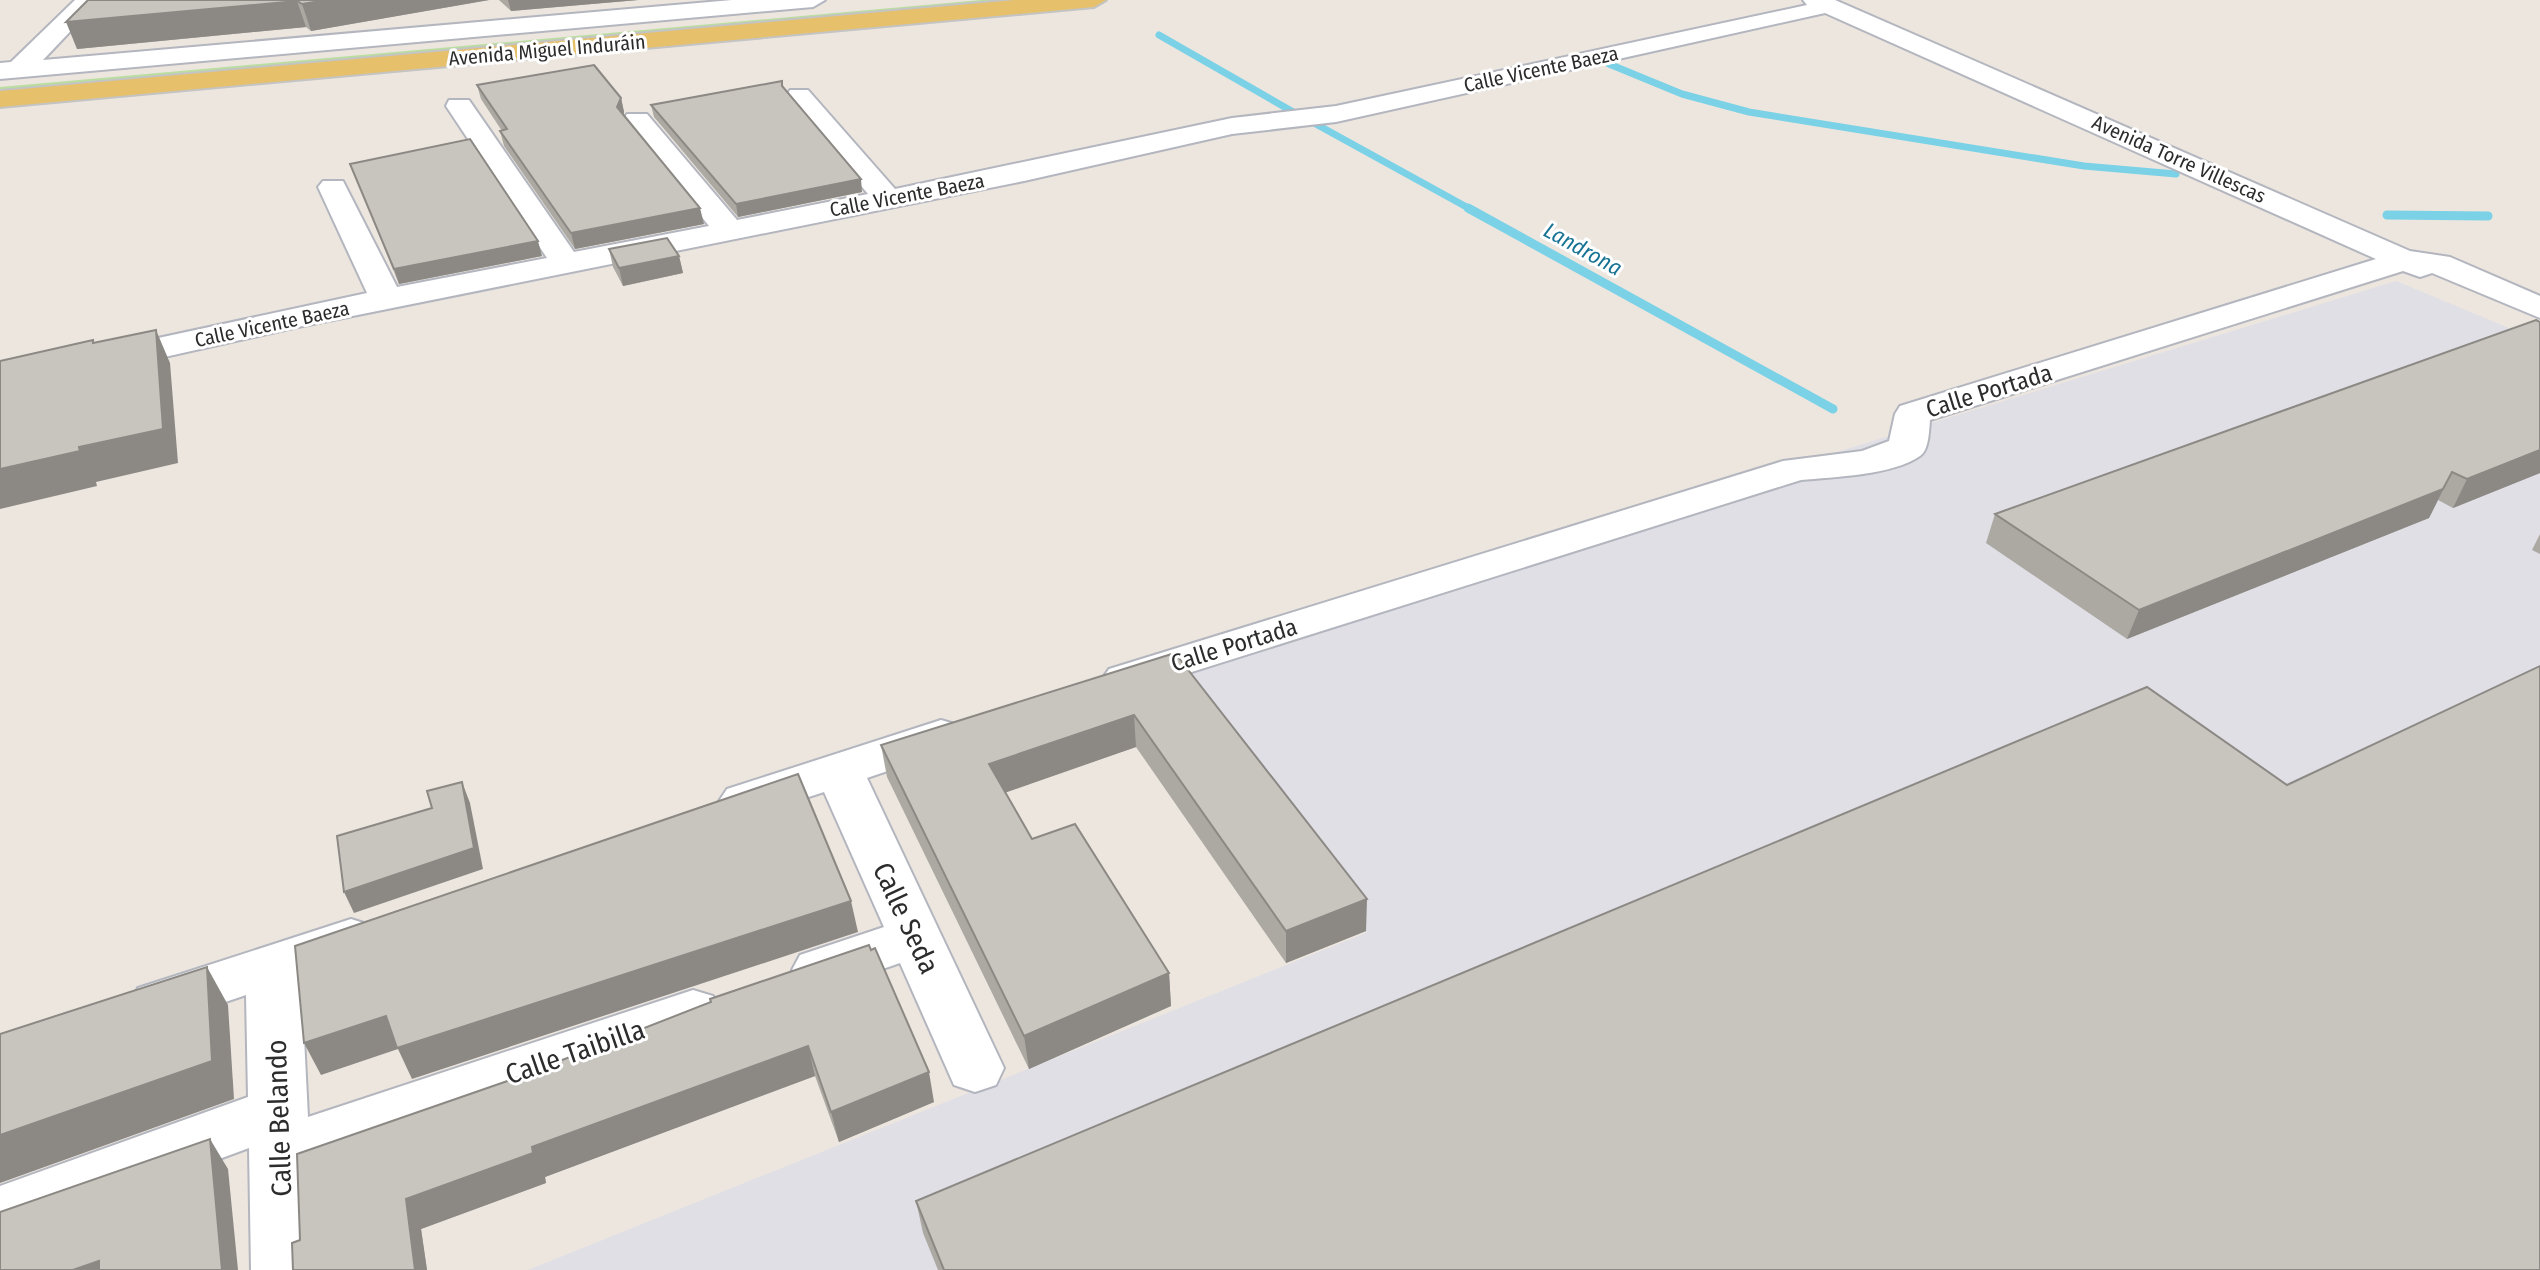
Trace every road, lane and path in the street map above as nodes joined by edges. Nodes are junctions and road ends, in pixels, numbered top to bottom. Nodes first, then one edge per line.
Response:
1 (88, 0) edge
2 (813, 0) edge
3 (929, 0) edge
4 (1094, 0) edge
5 (1862, 2) edge
6 (1814, 6) edge
7 (6, 74) edge
8 (799, 96) dead end
9 (0, 99) edge
10 (459, 106) dead end
11 (637, 120) dead end
12 (333, 187) dead end
13 (888, 199) junction
14 (729, 230) junction
15 (2398, 246) junction
16 (566, 263) junction
17 (2540, 298) edge
18 (386, 299) junction
19 (2540, 308) edge
20 (2540, 323) edge
21 (0, 383) edge
22 (1079, 693) edge
23 (974, 726) edge
24 (838, 768) junction
25 (704, 815) edge
26 (392, 924) edge
27 (915, 937) junction
28 (273, 966) junction
29 (122, 1015) edge
30 (975, 1068) dead end
31 (280, 1132) junction
32 (0, 1213) edge
33 (283, 1270) edge

1 - 7 street
2 - 7 street
3 - 7 main road, Avenida Miguel Induráin
4 - 9 main road, Avenida Miguel Induráin
5 - 15 street, Avenida Torre Villescas
6 - 13 street, Calle Vicente Baeza
6 - 15 street, Avenida Torre Villescas
8 - 13 street
10 - 16 street
11 - 14 street
12 - 18 street
13 - 14 street, Calle Vicente Baeza
14 - 16 street, Calle Vicente Baeza
15 - 17 street, Avenida Torre Villescas
15 - 19 street
15 - 20 street, Avenida Torre Villescas
15 - 22 street, Calle Portada
16 - 18 street, Calle Vicente Baeza
18 - 21 street, Calle Vicente Baeza
23 - 24 street
24 - 25 street
24 - 27 street, Calle Seda
26 - 28 street
27 - 30 street, Calle Seda
27 - 31 street, Calle Taibilla
28 - 29 street
28 - 31 street, Calle Belando
31 - 32 street, Calle Taibilla
31 - 33 street, Calle Belando

